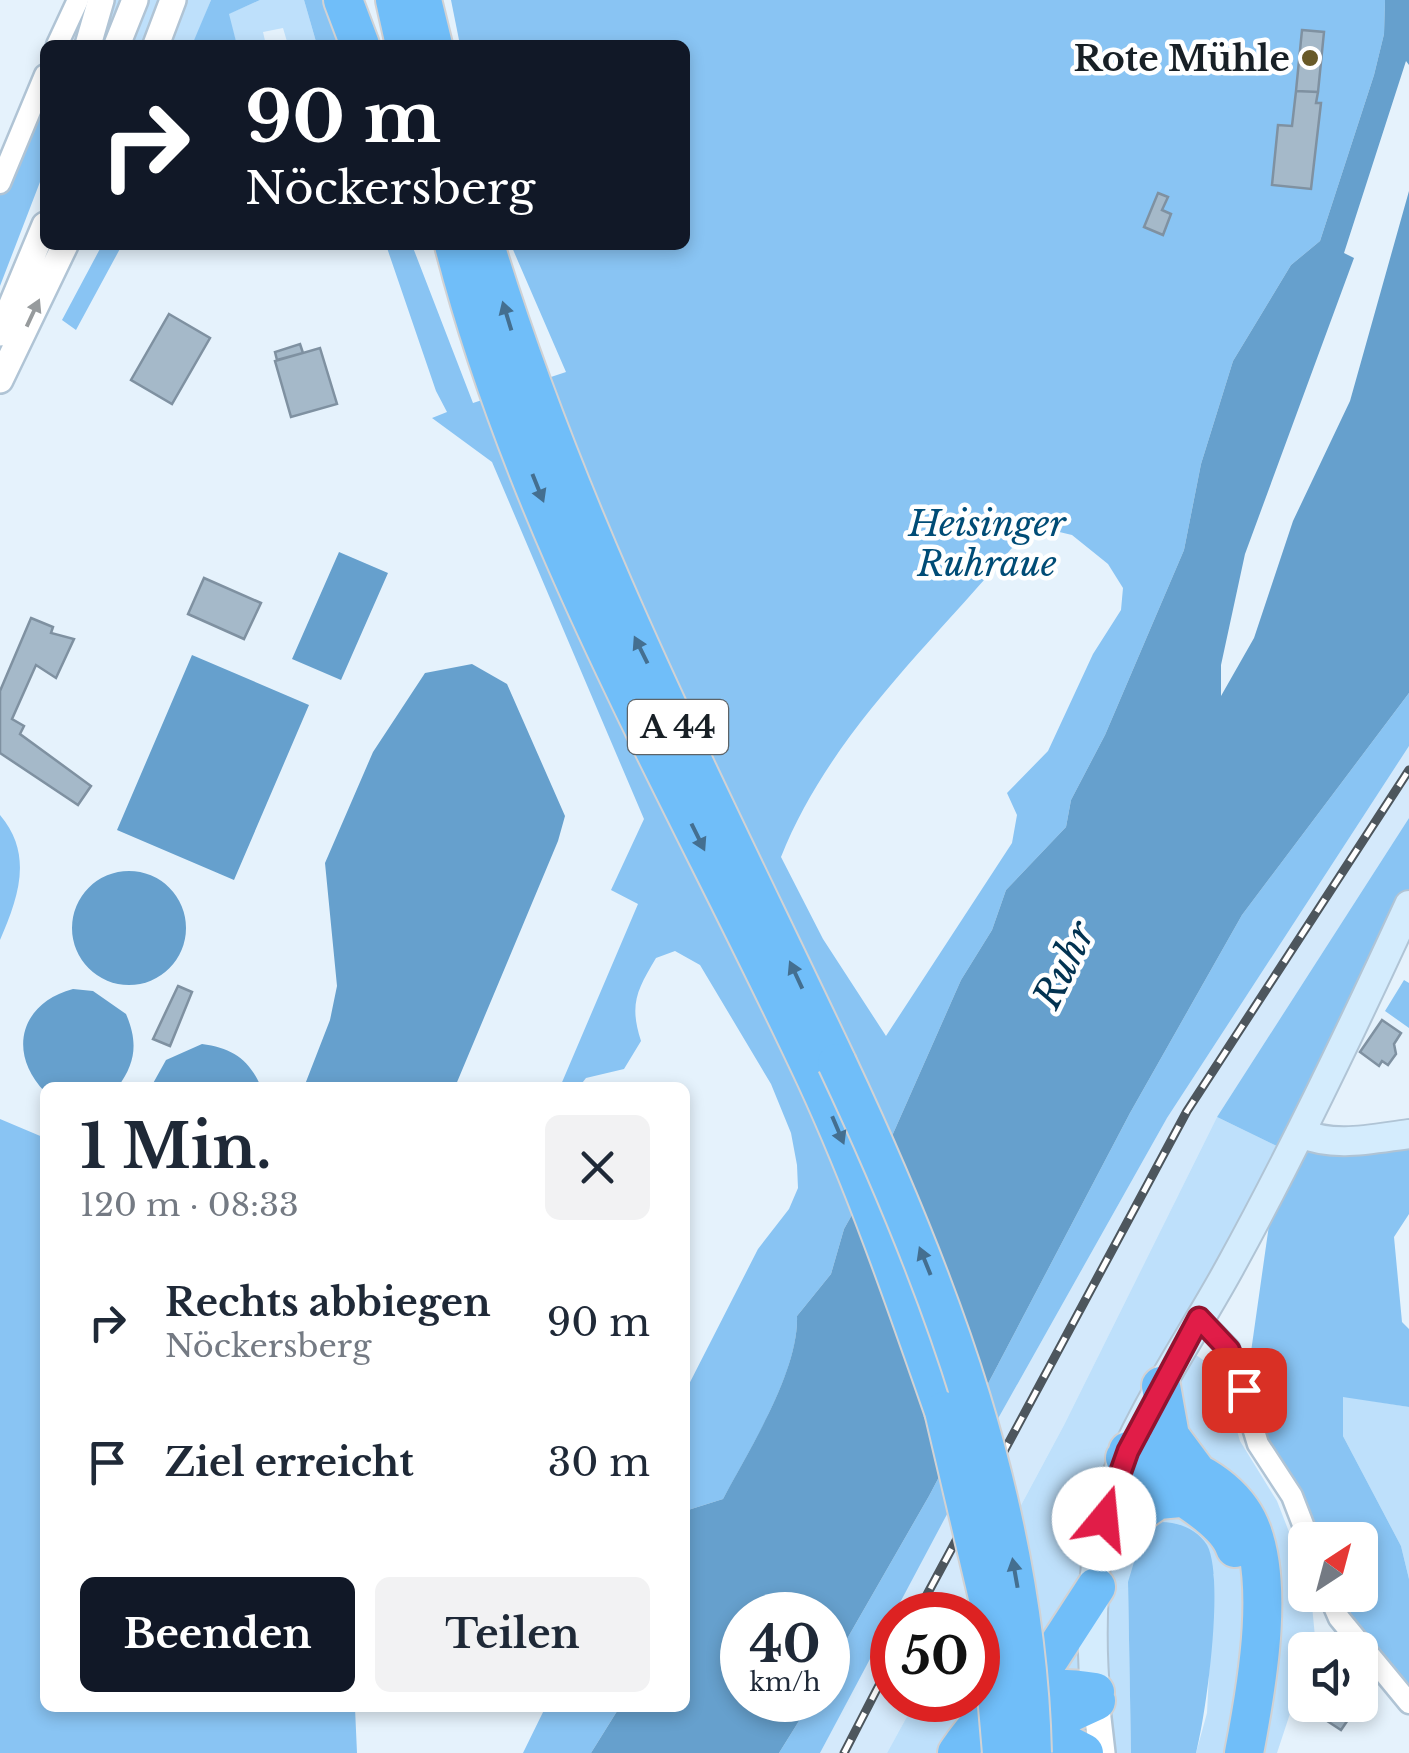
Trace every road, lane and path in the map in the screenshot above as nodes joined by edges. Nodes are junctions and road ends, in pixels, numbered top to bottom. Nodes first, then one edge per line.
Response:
1 (78, 0) edge
2 (101, 0) edge
3 (135, 0) edge
4 (173, 0) edge
5 (343, 0) edge
6 (416, 1) edge
7 (59, 40) edge
8 (89, 40) edge
9 (119, 40) edge
10 (158, 40) edge
11 (358, 40) edge
12 (406, 40) edge
13 (431, 40) edge
14 (40, 87) edge
15 (0, 183) edge
16 (40, 237) edge
17 (64, 250) edge
18 (433, 250) edge
19 (456, 250) edge
20 (485, 250) edge
21 (0, 333) edge
22 (0, 380) edge
23 (515, 392) junction
24 (1409, 905) edge
25 (1300, 1134) junction
26 (1409, 1134) edge
27 (1199, 1318) junction
28 (1161, 1386) junction
29 (1126, 1454) junction
30 (1191, 1487) junction
31 (1303, 1522) edge
32 (1102, 1537) junction
33 (1096, 1587) junction
34 (1336, 1612) edge
35 (1026, 1680) junction
36 (1096, 1696) junction
37 (1409, 1703) edge
38 (1038, 1744) edge
39 (958, 1753) edge
40 (990, 1753) edge
41 (1002, 1753) edge
42 (1084, 1753) edge
43 (1102, 1753) edge
44 (1222, 1753) edge
45 (1244, 1753) edge

1 - 7 street
2 - 8 street
3 - 9 street
4 - 10 street
5 - 11 highway
6 - 12 highway
6 - 13 highway
14 - 15 street
16 - 21 street
22 -> 17 street
18 - 23 highway
19 - 23 highway, A 44
23 -> 20 highway, A 44
35 -> 23 highway, A 44, bridge
23 -> 41 highway, A 44, bridge
24 - 25 main road
25 - 26 main road
25 - 27 main road
27 - 28 main road
27 - 31 street
28 - 29 main road
28 - 30 highway
29 - 30 highway
29 - 32 main road
30 - 32 highway
30 - 44 highway
30 - 45 highway
32 - 33 main road
33 - 35 highway
33 - 36 main road
34 - 37 street
35 - 36 highway
35 - 38 highway, A 44, bridge
35 - 39 highway
36 - 38 highway
36 - 43 street
38 - 40 highway
38 - 42 highway

